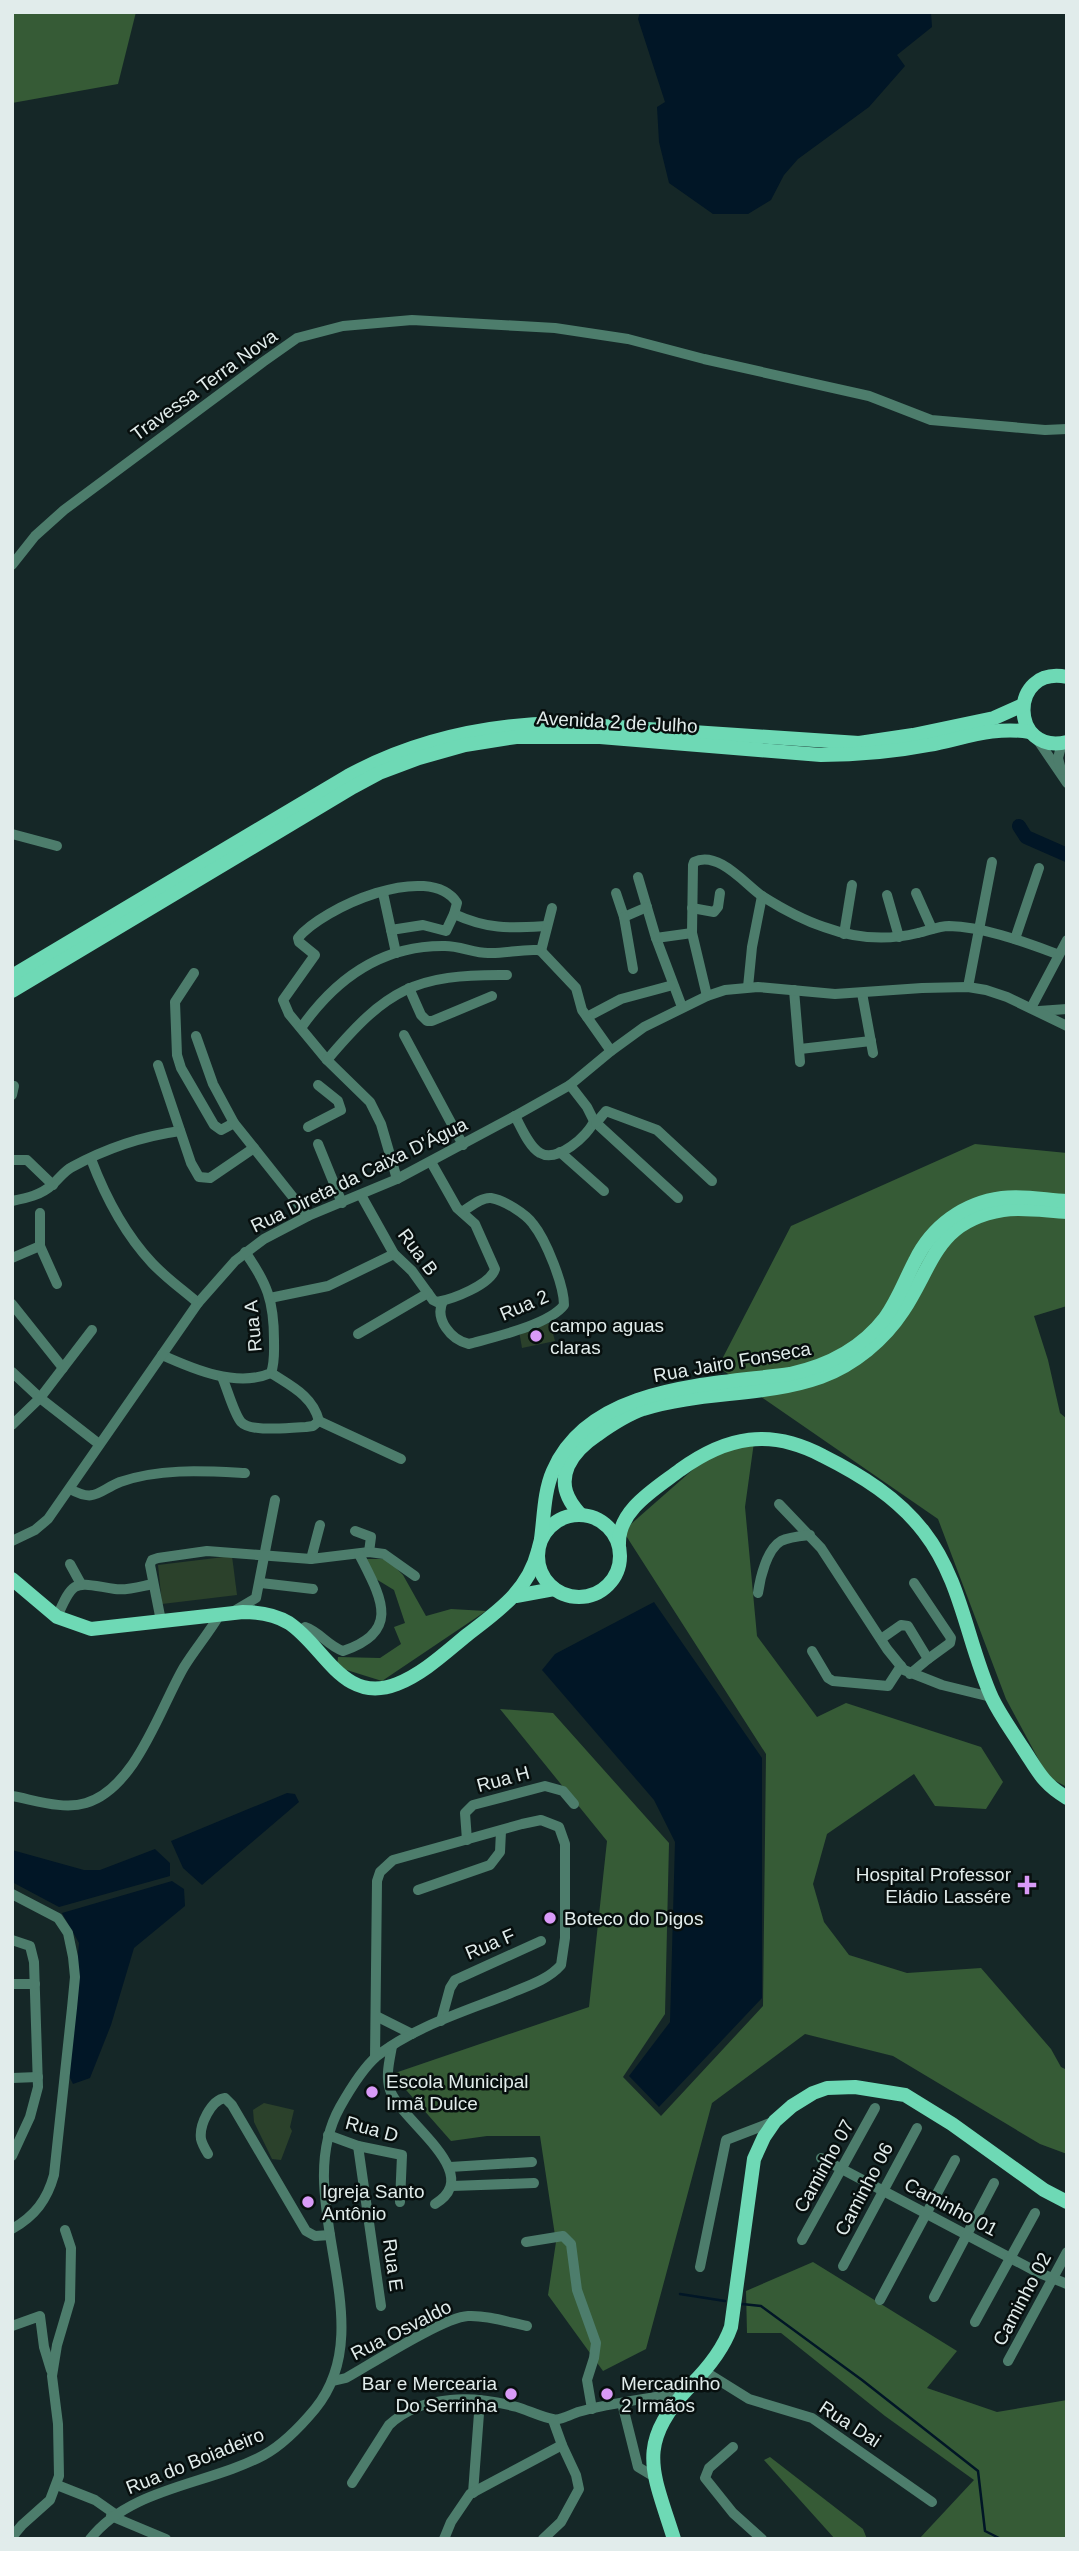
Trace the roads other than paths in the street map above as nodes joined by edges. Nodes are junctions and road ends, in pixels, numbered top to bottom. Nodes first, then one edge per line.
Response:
1 (1067, 429) edge
2 (12, 565) edge
3 (1066, 676) edge
4 (1023, 705) junction
5 (1033, 734) junction
6 (1065, 743) edge
7 (1065, 781) edge
8 (12, 834) edge
9 (57, 846) dead end
10 (992, 862) dead end
11 (1039, 868) dead end
12 (638, 877) dead end
13 (852, 885) dead end
14 (383, 893) junction
15 (616, 893) dead end
16 (720, 893) dead end
17 (916, 893) dead end
18 (887, 895) dead end
19 (762, 896) junction
20 (647, 907) junction
21 (552, 908) dead end
22 (692, 908) junction
23 (454, 914) junction
24 (624, 917) junction
25 (547, 926) junction
26 (932, 929) junction
27 (391, 930) junction
28 (980, 931) junction
29 (692, 933) junction
30 (844, 934) junction
31 (899, 937) junction
32 (656, 938) junction
33 (1015, 939) junction
34 (1067, 940) edge
35 (541, 951) junction
36 (396, 953) junction
37 (1057, 954) junction
38 (633, 969) dead end
39 (194, 973) dead end
40 (507, 975) dead end
41 (12, 976) edge
42 (673, 985) junction
43 (748, 987) junction
44 (409, 988) junction
45 (968, 988) junction
46 (794, 990) junction
47 (12, 991) edge
48 (862, 993) junction
49 (492, 996) dead end
50 (707, 996) junction
51 (682, 1007) junction
52 (1033, 1009) junction
53 (1067, 1009) edge
54 (587, 1017) junction
55 (1067, 1026) edge
56 (300, 1028) junction
57 (404, 1035) dead end
58 (196, 1036) dead end
59 (871, 1041) junction
60 (800, 1049) junction
61 (611, 1051) junction
62 (873, 1053) dead end
63 (327, 1060) junction
64 (800, 1062) dead end
65 (158, 1065) dead end
66 (569, 1085) junction
67 (318, 1086) dead end
68 (355, 1086) junction
69 (338, 1101) junction
70 (515, 1116) junction
71 (595, 1122) junction
72 (234, 1123) junction
73 (307, 1127) dead end
74 (180, 1131) junction
75 (318, 1144) dead end
76 (463, 1145) junction
77 (254, 1148) junction
78 (560, 1152) junction
79 (91, 1158) junction
80 (12, 1160) edge
81 (431, 1162) junction
82 (397, 1179) junction
83 (712, 1181) dead end
84 (53, 1185) junction
85 (604, 1191) dead end
86 (361, 1195) junction
87 (678, 1198) dead end
88 (12, 1201) edge
89 (1067, 1201) edge
90 (342, 1203) junction
91 (462, 1212) junction
92 (1067, 1212) edge
93 (40, 1213) dead end
94 (308, 1216) junction
95 (40, 1246) junction
96 (245, 1252) junction
97 (394, 1254) junction
98 (12, 1258) edge
99 (57, 1284) dead end
100 (428, 1293) junction
101 (270, 1298) junction
102 (443, 1301) junction
103 (198, 1303) junction
104 (12, 1304) edge
105 (92, 1330) dead end
106 (358, 1334) dead end
107 (162, 1354) junction
108 (63, 1368) junction
109 (12, 1372) edge
110 (271, 1373) junction
111 (222, 1377) junction
112 (40, 1398) junction
113 (319, 1421) junction
114 (12, 1425) edge
115 (99, 1444) junction
116 (401, 1459) dead end
117 (245, 1473) dead end
118 (70, 1489) junction
119 (275, 1500) dead end
120 (779, 1504) dead end
121 (635, 1506) junction
122 (587, 1516) junction
123 (320, 1525) dead end
124 (355, 1531) dead end
125 (810, 1535) junction
126 (12, 1541) edge
127 (619, 1544) junction
128 (540, 1545) junction
129 (364, 1553) junction
130 (265, 1557) junction
131 (311, 1559) junction
132 (70, 1564) dead end
133 (415, 1576) dead end
134 (12, 1579) edge
135 (261, 1583) junction
136 (914, 1583) dead end
137 (81, 1584) junction
138 (153, 1584) junction
139 (313, 1589) dead end
140 (554, 1589) junction
141 (758, 1593) dead end
142 (516, 1596) junction
143 (226, 1614) junction
144 (57, 1617) junction
145 (161, 1621) junction
146 (300, 1632) junction
147 (881, 1639) junction
148 (812, 1651) dead end
149 (928, 1658) junction
150 (905, 1670) junction
151 (991, 1697) junction
152 (12, 1796) edge
153 (1067, 1798) edge
154 (574, 1804) dead end
155 (501, 1831) junction
156 (467, 1840) junction
157 (418, 1890) dead end
158 (12, 1894) edge
159 (12, 1940) edge
160 (541, 1941) dead end
161 (12, 1984) edge
162 (35, 1984) junction
163 (376, 2016) junction
164 (441, 2021) junction
165 (412, 2034) junction
166 (392, 2046) junction
167 (375, 2058) junction
168 (38, 2077) junction
169 (12, 2078) edge
170 (875, 2108) dead end
171 (775, 2121) junction
172 (917, 2128) dead end
173 (328, 2135) junction
174 (358, 2146) junction
175 (208, 2154) dead end
176 (12, 2156) edge
177 (821, 2158) dead end
178 (955, 2160) dead end
179 (533, 2161) dead end
180 (450, 2168) junction
181 (843, 2169) junction
182 (534, 2183) dead end
183 (994, 2183) dead end
184 (452, 2186) junction
185 (883, 2191) junction
186 (1067, 2202) edge
187 (400, 2203) dead end
188 (435, 2204) dead end
189 (926, 2213) junction
190 (1035, 2213) dead end
191 (12, 2230) edge
192 (65, 2230) dead end
193 (330, 2235) junction
194 (968, 2235) junction
195 (802, 2240) dead end
196 (526, 2242) dead end
197 (1067, 2252) edge
198 (1010, 2257) junction
199 (701, 2266) dead end
200 (843, 2266) dead end
201 (1052, 2279) junction
202 (1067, 2284) edge
203 (934, 2297) dead end
204 (880, 2300) dead end
205 (381, 2306) dead end
206 (975, 2322) dead end
207 (12, 2326) edge
208 (527, 2326) dead end
209 (1008, 2361) dead end
210 (704, 2371) junction
211 (52, 2376) junction
212 (332, 2381) junction
213 (684, 2392) junction
214 (480, 2400) junction
215 (622, 2403) junction
216 (592, 2409) junction
217 (554, 2420) junction
218 (562, 2445) junction
219 (733, 2447) dead end
220 (653, 2476) junction
221 (352, 2483) dead end
222 (57, 2485) junction
223 (473, 2493) junction
224 (932, 2502) dead end
225 (113, 2515) junction
226 (12, 2537) edge
227 (90, 2539) edge
228 (166, 2539) edge
229 (444, 2539) edge
230 (543, 2539) edge
231 (674, 2539) edge
232 (762, 2539) edge

1 - 2 street, Travessa Terra Nova
3 - 4 main road
4 - 5 main road
4 - 41 main road, Avenida 2 de Julho
5 - 6 main road, Avenida 2 de Julho
5 - 7 street
5 - 47 main road, Avenida 2 de Julho
6 - 7 street
8 - 9 street
10 - 28 street
11 - 33 street
12 - 20 street
13 - 30 street
14 - 23 street
14 - 27 street
14 - 56 street
15 - 24 street
16 - 22 street
17 - 26 street
18 - 31 street
19 - 22 street
19 - 30 street
19 - 43 street
20 - 24 street
20 - 32 street
21 - 25 street
22 - 29 street
23 - 25 street
23 - 27 street
24 - 38 street
25 - 35 street
26 - 28 street
26 - 31 street
27 - 36 street
28 - 33 street
28 - 45 street
29 - 32 street
29 - 50 street
30 - 31 street
32 - 42 street
33 - 37 street
34 - 37 street
35 - 36 street
35 - 54 street
36 - 56 street
37 - 52 street
39 - 72 street
40 - 44 street
42 - 51 street
42 - 54 street
43 - 46 street, Rua Direta da Caixa D'Água
43 - 50 street, Rua Direta da Caixa D'Água
44 - 49 street
44 - 63 street
45 - 48 street, Rua Direta da Caixa D'Água
45 - 52 street, Rua Direta da Caixa D'Água
46 - 48 street, Rua Direta da Caixa D'Água
46 - 60 street
48 - 59 street
50 - 51 street, Rua Direta da Caixa D'Água
51 - 61 street, Rua Direta da Caixa D'Água
52 - 53 street
52 - 55 street, Rua Direta da Caixa D'Água
54 - 61 street
56 - 63 street
57 - 76 street
58 - 72 street
59 - 60 street
59 - 62 street
60 - 64 street
61 - 66 street, Rua Direta da Caixa D'Água
63 - 68 street
65 - 74 street
66 - 70 street, Rua Direta da Caixa D'Água
66 - 71 street
67 - 69 street
68 - 69 street
68 - 82 street
69 - 73 street
70 - 76 street, Rua Direta da Caixa D'Água
70 - 78 street
71 - 78 street
71 - 83 street
71 - 87 street
72 - 77 street
74 - 77 street
74 - 79 street
75 - 90 street
76 - 81 street, Rua Direta da Caixa D'Água
77 - 94 street
78 - 85 street
79 - 84 street
79 - 103 street
80 - 84 street
81 - 82 street, Rua Direta da Caixa D'Água
81 - 91 street, Rua B
82 - 86 street, Rua Direta da Caixa D'Água
84 - 88 street
86 - 90 street, Rua Direta da Caixa D'Água
86 - 97 street, Rua B
89 - 128 main road, Rua Jairo Fonseca
90 - 94 street, Rua Direta da Caixa D'Água
91 - 102 street, Rua B
91 - 102 street, Rua 2
92 - 122 main road, Rua Jairo Fonseca
93 - 95 street
94 - 96 street, Rua Direta da Caixa D'Água
95 - 98 street
95 - 99 street
96 - 101 street, Rua A
96 - 103 street, Rua Direta da Caixa D'Água
97 - 100 street, Rua B
97 - 101 street
100 - 102 street, Rua B
100 - 106 street
101 - 110 street, Rua A
103 - 107 street, Rua Direta da Caixa D'Água
104 - 108 street
105 - 108 street
107 - 111 street, Rua A
107 - 115 street, Rua Direta da Caixa D'Água
108 - 112 street
109 - 112 street
110 - 111 street, Rua A
110 - 113 street
111 - 113 street
112 - 114 street
112 - 115 street
113 - 116 street
115 - 118 street, Rua Direta da Caixa D'Água
117 - 118 street
118 - 126 street, Rua Direta da Caixa D'Água
119 - 130 street
120 - 125 street
121 - 122 main road
121 - 127 main road
121 - 151 main road
122 - 127 main road
122 - 128 main road
123 - 131 street
124 - 129 street
125 - 141 street
125 - 147 street
127 - 140 main road
128 - 140 main road
128 - 142 main road
129 - 131 street
129 - 133 street
129 - 146 street
130 - 131 street
130 - 135 street
130 - 138 street
132 - 137 street
134 - 144 main road
135 - 139 street
135 - 143 street
136 - 149 street
137 - 138 street
137 - 144 street
138 - 145 street
140 - 142 main road
142 - 146 main road
143 - 145 main road
143 - 146 main road
143 - 152 street
144 - 145 main road
147 - 149 street
147 - 150 street
148 - 150 street
149 - 150 street
150 - 151 street
151 - 153 main road
154 - 156 street, Rua H
155 - 156 street
155 - 157 street
155 - 164 street, Rua do Boiadeiro
156 - 163 street
158 - 191 street
159 - 162 street
160 - 164 street, Rua F
161 - 162 street
162 - 168 street
163 - 165 street
163 - 167 street
164 - 165 street, Rua do Boiadeiro
165 - 166 street, Rua do Boiadeiro
166 - 167 street, Rua do Boiadeiro
166 - 180 street
167 - 173 street, Rua do Boiadeiro
168 - 169 street
168 - 176 street
170 - 181 street, Caminho 07
171 - 186 main road
171 - 199 street
171 - 210 main road
172 - 185 street, Caminho 06
173 - 174 street, Rua D
173 - 193 street, Rua do Boiadeiro
174 - 187 street, Rua D
174 - 205 street, Rua E
175 - 193 street
177 - 181 street, Caminho 01
178 - 189 street
179 - 180 street
180 - 184 street
181 - 185 street, Caminho 01
181 - 195 street, Caminho 07
182 - 184 street
183 - 194 street
184 - 188 street
185 - 189 street, Caminho 01
185 - 200 street, Caminho 06
189 - 194 street, Caminho 01
189 - 204 street
190 - 198 street
192 - 211 street
193 - 212 street, Rua do Boiadeiro
194 - 198 street, Caminho 01
194 - 203 street
196 - 216 street
197 - 201 street, Caminho 02
198 - 201 street, Caminho 01
198 - 206 street
201 - 202 street, Caminho 01
201 - 209 street, Caminho 02
207 - 211 street
208 - 212 street, Rua Osvaldo
210 - 213 main road
210 - 224 street, Rua Dai
211 - 222 street
212 - 225 street, Rua do Boiadeiro
213 - 215 street
213 - 220 main road
214 - 217 street
214 - 221 street
214 - 223 street
215 - 216 street
215 - 220 street
216 - 217 street
217 - 218 street
218 - 223 street
218 - 230 street
219 - 232 street
220 - 231 main road
222 - 225 street
222 - 226 street
223 - 229 street
225 - 227 street, Rua do Boiadeiro
225 - 228 street

